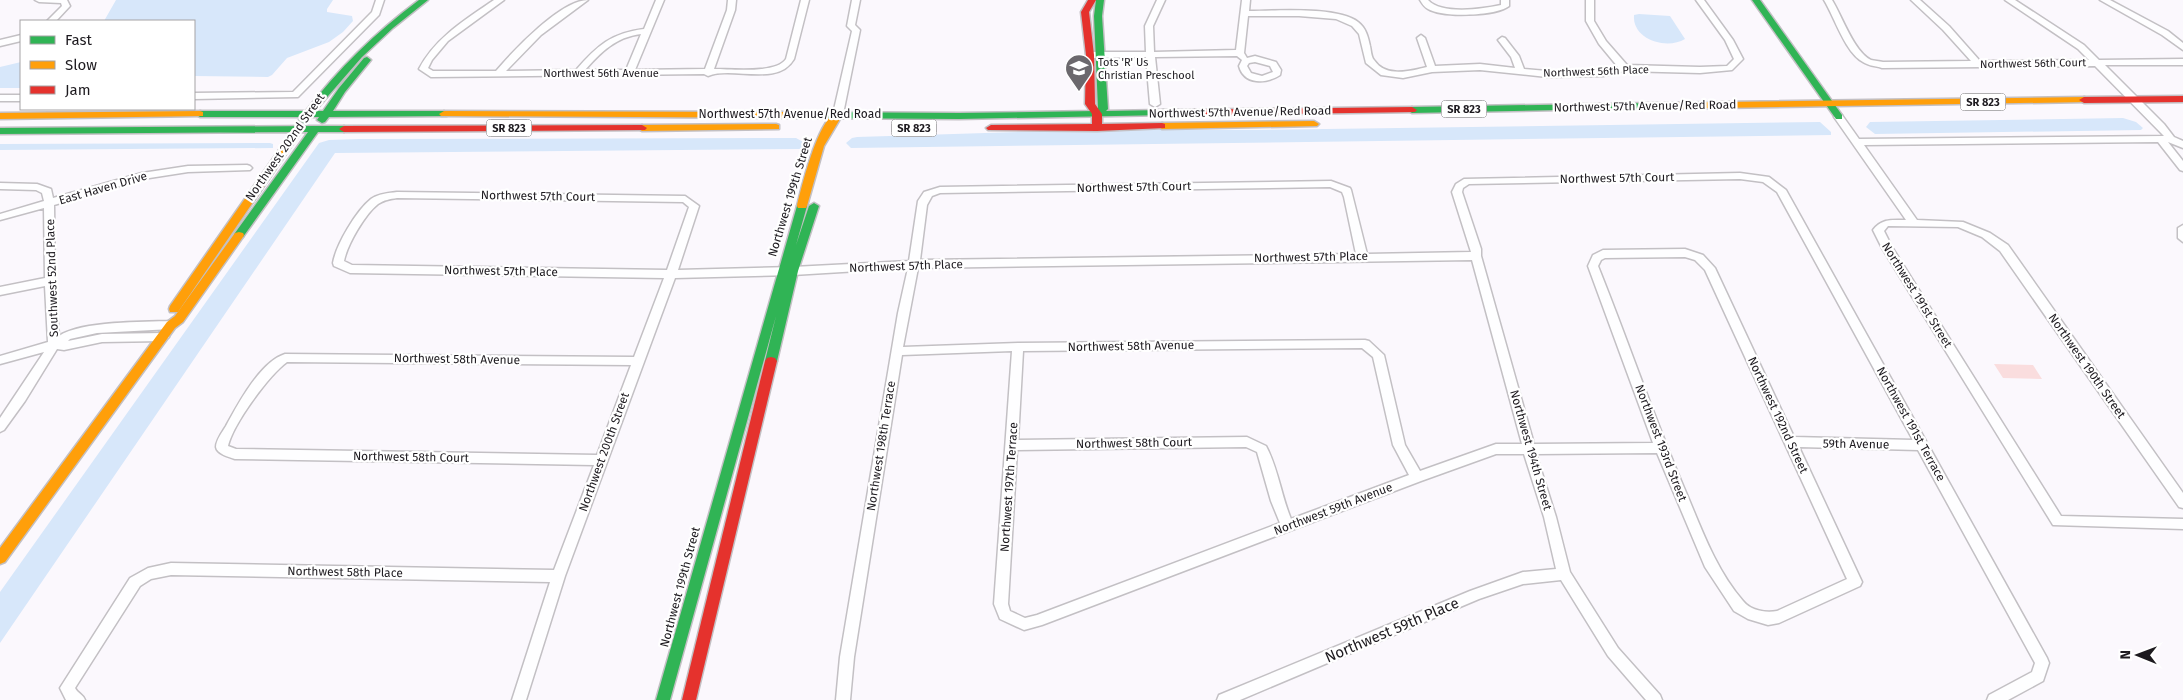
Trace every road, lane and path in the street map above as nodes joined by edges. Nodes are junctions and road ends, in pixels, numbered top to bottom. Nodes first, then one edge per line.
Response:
1 (39, 0) edge
2 (380, 0) edge
3 (424, 0) edge
4 (438, 0) edge
5 (500, 0) edge
6 (584, 0) edge
7 (660, 0) edge
8 (732, 0) edge
9 (805, 0) edge
10 (856, 0) edge
11 (1092, 0) edge
12 (1100, 0) edge
13 (1161, 0) edge
14 (1246, 0) edge
15 (1424, 0) edge
16 (1505, 0) edge
17 (1590, 0) edge
18 (1700, 0) edge
19 (1756, 0) edge
20 (1828, 0) edge
21 (1915, 0) edge
22 (2009, 0) edge
23 (2104, 0) edge
24 (1244, 14) junction
25 (52, 20) edge
26 (646, 31) junction
27 (20, 38) edge
28 (1421, 38) dead end
29 (1502, 40) dead end
30 (0, 42) edge
31 (2183, 47) edge
32 (1240, 53) junction
33 (1150, 54) junction
34 (1096, 55) junction
35 (1246, 61) dead end
36 (2098, 62) junction
37 (2183, 62) edge
38 (1978, 64) junction
39 (1624, 68) junction
40 (1432, 70) junction
41 (1521, 72) junction
42 (578, 73) junction
43 (629, 73) junction
44 (708, 73) junction
45 (498, 74) junction
46 (195, 96) edge
47 (0, 98) edge
48 (20, 98) edge
49 (2183, 99) edge
50 (2135, 100) junction
51 (1155, 104) dead end
52 (1831, 104) junction
53 (2129, 112) dead end
54 (2147, 112) junction
55 (2165, 112) dead end
56 (309, 113) junction
57 (327, 113) junction
58 (838, 114) junction
59 (1097, 114) junction
60 (0, 116) edge
61 (1820, 117) dead end
62 (1844, 117) junction
63 (1326, 124) dead end
64 (789, 127) dead end
65 (975, 128) dead end
66 (1097, 128) junction
67 (298, 129) junction
68 (315, 129) junction
69 (0, 131) edge
70 (2166, 139) junction
71 (1857, 142) junction
72 (2183, 145) edge
73 (247, 168) dead end
74 (2183, 168) edge
75 (1766, 179) joint
76 (1467, 181) joint
77 (0, 186) edge
78 (928, 194) joint
79 (49, 203) junction
80 (694, 206) joint
81 (0, 217) edge
82 (1913, 222) junction
83 (2183, 228) edge
84 (2183, 238) edge
85 (1362, 256) junction
86 (1476, 256) junction
87 (1597, 258) joint
88 (338, 263) joint
89 (914, 264) junction
90 (788, 272) junction
91 (671, 274) junction
92 (50, 281) junction
93 (0, 292) edge
94 (171, 325) junction
95 (122, 326) junction
96 (89, 336) junction
97 (114, 337) junction
98 (163, 337) junction
99 (54, 345) junction
100 (1018, 347) junction
101 (897, 351) junction
102 (0, 360) edge
103 (638, 361) junction
104 (0, 427) edge
105 (1790, 442) junction
106 (1012, 445) junction
107 (1923, 445) junction
108 (222, 448) joint
109 (1661, 448) junction
110 (1530, 450) junction
111 (601, 460) junction
112 (1417, 477) junction
113 (2183, 503) edge
114 (2183, 524) edge
115 (1288, 526) junction
116 (0, 558) edge
117 (1564, 574) junction
118 (558, 576) junction
119 (1753, 615) joint
120 (1015, 621) joint
121 (78, 700) edge
122 (519, 700) edge
123 (663, 700) edge
124 (689, 700) edge
125 (843, 700) edge
126 (1224, 700) edge
127 (1654, 700) edge
128 (1994, 700) edge

1 - 25 street
2 - 46 street
3 - 56 main road, Northwest 202nd Street
4 - 57 main road, Northwest 202nd Street
5 - 45 street, Northwest 56th Avenue
6 - 45 street
7 - 26 street
8 - 44 street
9 - 44 street, Northwest 56th Avenue
10 - 58 street
11 - 34 main road
12 - 34 main road
13 - 33 street
14 - 24 street
15 - 16 street
17 - 39 street
18 - 39 street, Northwest 56th Place
19 - 52 main road
20 - 38 street, Northwest 56th Court
21 - 38 street
22 - 36 street
23 - 31 street
24 - 32 street
24 - 40 street, Northwest 56th Place
26 - 42 street
26 - 43 street
27 - 30 street
28 - 40 street
29 - 41 street
32 - 33 street
32 - 35 street
33 - 34 street
33 - 51 street
34 - 59 main road
36 - 37 street, Northwest 56th Court
36 - 38 street, Northwest 56th Court
36 - 50 street
39 - 41 street, Northwest 56th Place
40 - 41 street, Northwest 56th Place
42 - 43 street, Northwest 56th Avenue
42 - 45 street, Northwest 56th Avenue
43 - 44 street, Northwest 56th Avenue
47 - 48 street
49 - 50 main road, Northwest 57th Avenue/Red Road / SR 823
50 - 52 main road, Northwest 57th Avenue/Red Road / SR 823
50 - 54 street
52 - 59 main road, Northwest 57th Avenue/Red Road / SR 823
52 - 62 main road
53 - 54 main road
54 - 55 main road
54 - 70 street
56 - 57 main road, Northwest 57th Avenue/Red Road / SR 823
56 - 60 main road, SR 823
56 - 67 main road, Northwest 202nd Street
57 - 58 main road, Northwest 57th Avenue/Red Road / SR 823
57 - 68 main road, Northwest 202nd Street
58 - 59 main road, Northwest 57th Avenue/Red Road / SR 823
58 - 90 main road, Northwest 199th Street
59 - 66 main road
61 - 62 main road
62 - 71 street
63 - 66 main road, Northwest 57th Avenue/Red Road
64 - 68 main road, Northwest 57th Avenue/Red Road / SR 823
65 - 66 main road, Northwest 57th Avenue/Red Road
67 - 68 main road, Northwest 57th Avenue/Red Road / SR 823
67 - 69 main road, SR 823
67 - 94 main road, Northwest 202nd Street
68 - 94 main road, Northwest 202nd Street
70 - 71 street
70 - 72 street
70 - 74 street
71 - 82 street
73 - 79 street, East Haven Drive
75 - 76 street, Northwest 57th Court
75 - 107 street, Northwest 191st Terrace
76 - 86 street, Northwest 194th Street
77 - 79 street
78 - 85 street, Northwest 57th Court
78 - 89 street, Northwest 198th Terrace
79 - 81 street, East Haven Drive
79 - 92 street, Southwest 52nd Place
80 - 88 street, Northwest 57th Court
80 - 91 street, Northwest 200th Street
82 - 113 street, Northwest 190th Street
82 - 114 street, Northwest 191st Street
83 - 84 street
85 - 86 street, Northwest 57th Place
85 - 89 street, Northwest 57th Place
86 - 110 street, Northwest 194th Street
87 - 105 street, Northwest 192nd Street
87 - 109 street, Northwest 193rd Street
88 - 91 street, Northwest 57th Place
89 - 90 street, Northwest 57th Place
89 - 101 street, Northwest 198th Terrace
90 - 91 street, Northwest 57th Place
90 - 123 main road, Northwest 199th Street
90 - 124 main road, Northwest 199th Street
91 - 103 street, Northwest 200th Street
92 - 93 street
92 - 99 street, Southwest 52nd Place
94 - 95 street
94 - 98 main road, Northwest 202nd Street
95 - 96 street
95 - 97 street
96 - 97 street
96 - 99 street
97 - 98 street
98 - 116 main road, Northwest 202nd Street
99 - 102 street
99 - 104 street, Southwest 52nd Place
100 - 101 street, Northwest 58th Avenue
100 - 106 street, Northwest 197th Terrace
100 - 112 street, Northwest 58th Avenue
101 - 125 street, Northwest 198th Terrace
103 - 108 street, Northwest 58th Avenue
103 - 111 street, Northwest 200th Street
105 - 107 street, 59th Avenue
105 - 119 street, Northwest 192nd Street
106 - 115 street, Northwest 58th Court
106 - 120 street, Northwest 197th Terrace
107 - 128 street, Northwest 191st Terrace
108 - 111 street, Northwest 58th Court
109 - 110 street, Northwest 59th Avenue
109 - 119 street, Northwest 193rd Street
110 - 112 street, Northwest 59th Avenue
110 - 117 street, Northwest 194th Street
111 - 118 street, Northwest 200th Street
112 - 115 street, Northwest 59th Avenue
115 - 120 street, Northwest 59th Avenue
117 - 126 street, Northwest 59th Place
117 - 127 street, Northwest 194th Street
118 - 121 street, Northwest 58th Place
118 - 122 street, Northwest 200th Street

